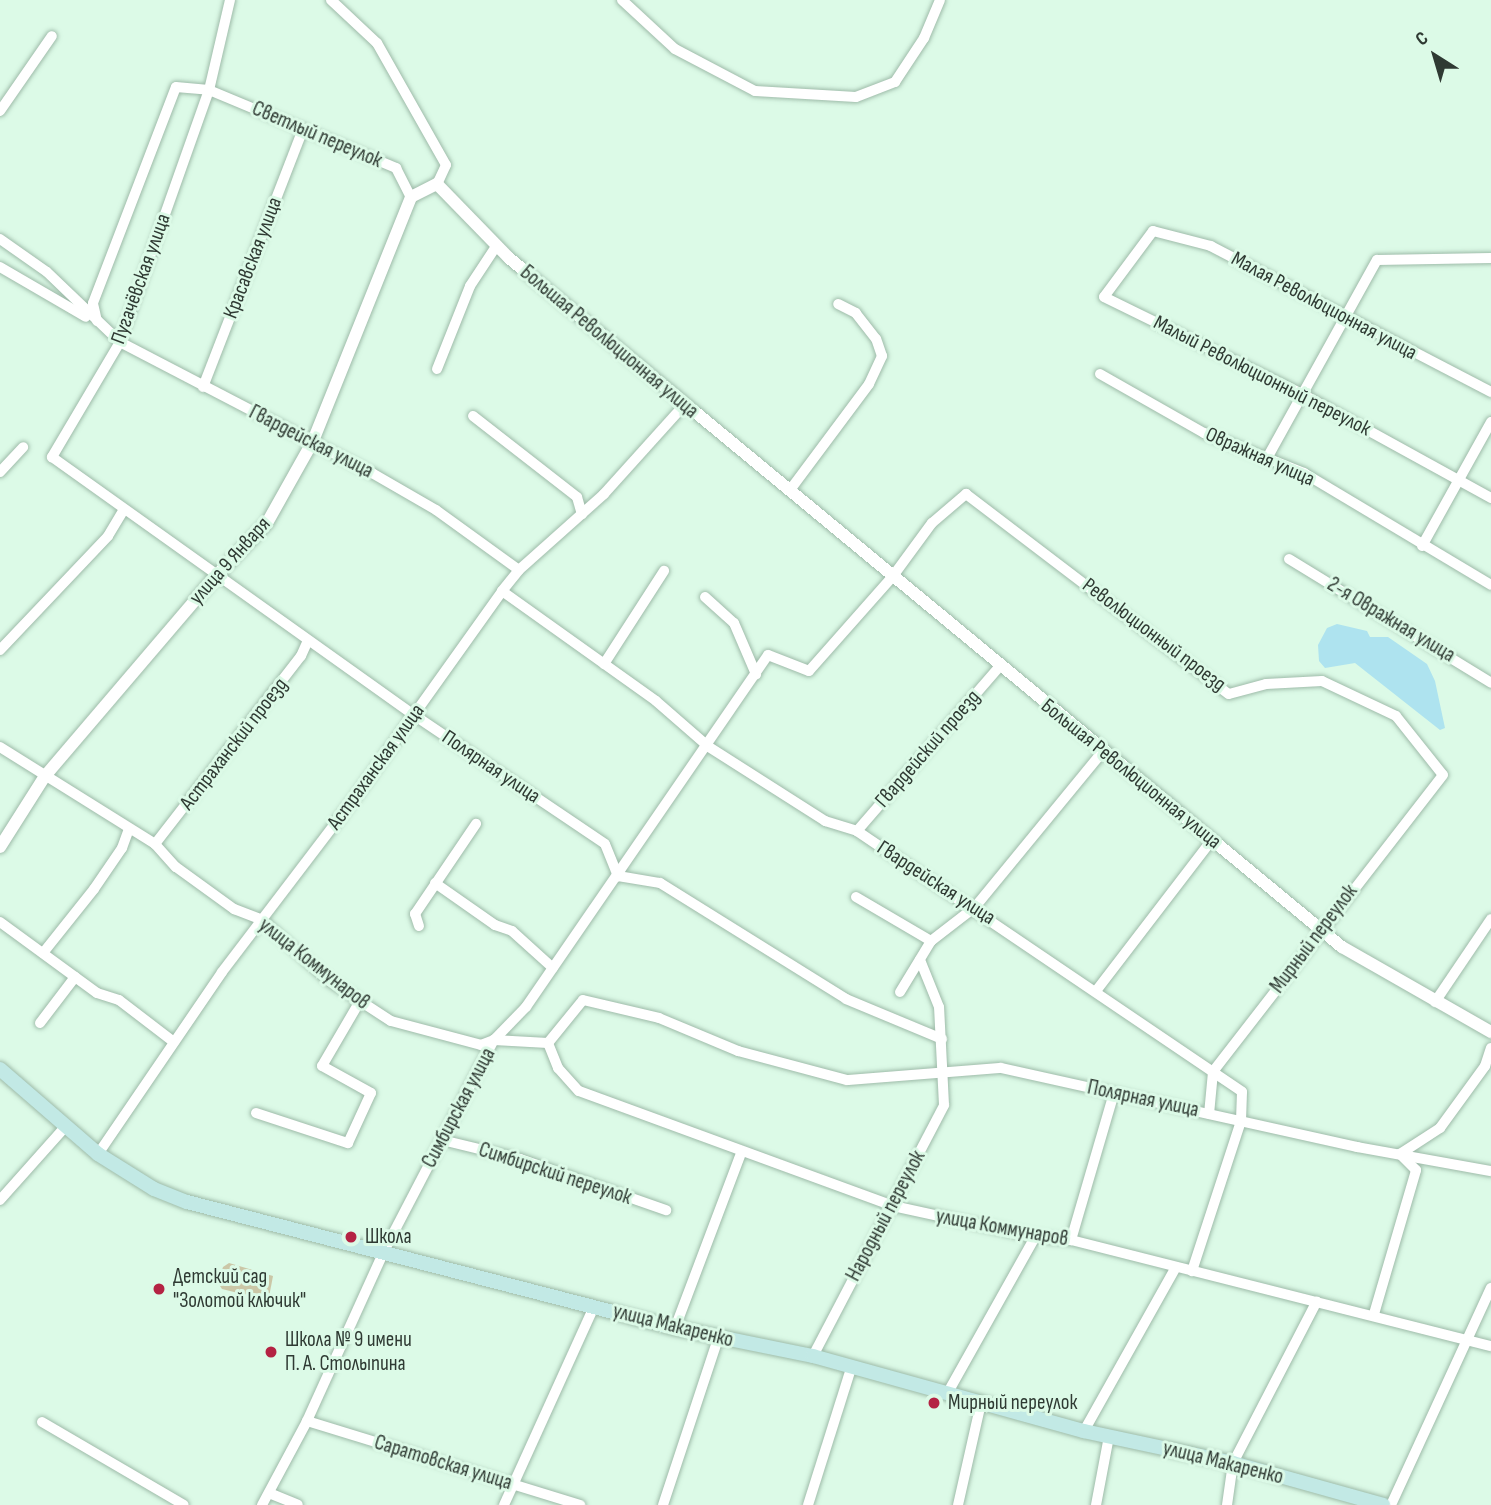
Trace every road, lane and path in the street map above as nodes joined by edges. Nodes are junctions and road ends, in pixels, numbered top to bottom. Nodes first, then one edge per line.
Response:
1 (230, 0) edge
2 (331, 0) edge
3 (622, 0) edge
4 (940, 0) edge
5 (52, 36) dead end
6 (209, 90) junction
7 (0, 111) edge
8 (303, 128) junction
9 (438, 184) junction
10 (411, 197) junction
11 (1153, 231) joint
12 (0, 239) edge
13 (496, 245) junction
14 (1491, 258) edge
15 (0, 267) edge
16 (838, 304) dead end
17 (1346, 319) junction
18 (98, 323) junction
19 (120, 342) junction
20 (437, 369) dead end
21 (1100, 374) dead end
22 (203, 387) junction
23 (1491, 392) edge
24 (1302, 394) junction
25 (684, 405) junction
26 (473, 416) dead end
27 (1491, 422) edge
28 (313, 441) junction
29 (23, 447) dead end
30 (52, 457) joint
31 (1266, 460) junction
32 (0, 472) edge
33 (1457, 482) junction
34 (790, 490) junction
35 (1491, 498) edge
36 (124, 509) junction
37 (582, 513) junction
38 (1422, 546) junction
39 (1289, 559) dead end
40 (519, 570) junction
41 (664, 572) dead end
42 (216, 576) junction
43 (893, 576) junction
44 (1491, 584) edge
45 (502, 591) junction
46 (705, 597) dead end
47 (308, 640) junction
48 (0, 650) edge
49 (604, 664) junction
50 (999, 667) junction
51 (756, 674) junction
52 (1491, 682) edge
53 (414, 715) junction
54 (0, 747) edge
55 (709, 747) junction
56 (1104, 750) junction
57 (1443, 775) joint
58 (45, 776) junction
59 (476, 824) dead end
60 (129, 829) junction
61 (857, 831) junction
62 (1211, 841) junction
63 (155, 844) junction
64 (0, 847) edge
65 (618, 876) junction
66 (435, 883) junction
67 (856, 897) dead end
68 (975, 907) junction
69 (1491, 919) edge
70 (262, 920) junction
71 (0, 922) edge
72 (419, 926) dead end
73 (1321, 928) junction
74 (932, 941) junction
75 (43, 953) junction
76 (920, 960) junction
77 (553, 968) junction
78 (75, 977) junction
79 (1096, 991) junction
80 (900, 992) dead end
81 (359, 1002) junction
82 (1435, 1002) junction
83 (40, 1023) dead end
84 (1491, 1031) edge
85 (942, 1039) junction
86 (495, 1040) junction
87 (174, 1042) junction
88 (548, 1043) junction
89 (1491, 1048) edge
90 (0, 1069) edge
91 (945, 1072) junction
92 (1213, 1072) junction
93 (1114, 1093) junction
94 (256, 1113) dead end
95 (1209, 1114) junction
96 (1241, 1121) junction
97 (65, 1127) junction
98 (442, 1140) junction
99 (741, 1153) junction
100 (98, 1154) junction
101 (1400, 1154) junction
102 (1491, 1171) edge
103 (0, 1200) edge
104 (893, 1206) junction
105 (666, 1210) dead end
106 (1035, 1237) junction
107 (1071, 1240) junction
108 (384, 1251) junction
109 (1176, 1267) junction
110 (1192, 1271) junction
111 (1491, 1288) edge
112 (1317, 1301) junction
113 (594, 1307) junction
114 (1374, 1314) junction
115 (676, 1328) junction
116 (718, 1339) junction
117 (1469, 1341) junction
118 (1491, 1346) edge
119 (813, 1356) junction
120 (851, 1369) junction
121 (947, 1394) junction
122 (981, 1403) junction
123 (307, 1421) junction
124 (42, 1422) dead end
125 (1084, 1431) junction
126 (1109, 1436) junction
127 (1233, 1463) junction
128 (514, 1485) junction
129 (269, 1493) junction
130 (1364, 1503) edge
131 (184, 1505) edge
132 (262, 1505) edge
133 (298, 1505) edge
134 (504, 1505) edge
135 (580, 1505) edge
136 (663, 1505) edge
137 (808, 1505) edge
138 (958, 1505) edge
139 (1096, 1505) edge
140 (1227, 1505) edge
141 (1383, 1505) edge
142 (1391, 1505) edge

1 - 6 street, Пугачёвская улица
2 - 9 street
3 - 4 street
5 - 7 street
6 - 8 street, Светлый переулок
6 - 18 street, Пугачёвская улица
6 - 19 street, Пугачёвская улица
8 - 10 street, Светлый переулок
8 - 22 street, Красавская улица
9 - 10 street
9 - 13 street, Большая Революционная улица
10 - 28 street, улица 9 Января
11 - 17 street, Малая Революционная улица
11 - 24 street, Малый Революционный переулок
12 - 18 street
13 - 20 street
13 - 25 street, Большая Революционная улица
14 - 17 street
15 - 18 street
16 - 34 street
17 - 23 street, Малая Революционная улица
17 - 24 street
18 - 19 street, Гвардейская улица
19 - 22 street, Гвардейская улица
19 - 30 street, Пугачёвская улица
21 - 31 street, Овражная улица
22 - 28 street, Гвардейская улица
24 - 31 street
24 - 33 street, Малый Революционный переулок
25 - 34 street, Большая Революционная улица
25 - 37 street, Астраханская улица
26 - 37 street
27 - 33 street
28 - 40 street, Гвардейская улица
28 - 42 street, улица 9 Января
29 - 32 street
30 - 36 street, Полярная улица
31 - 38 street, Овражная улица
33 - 35 street, Малый Революционный переулок
33 - 38 street
34 - 43 street, Большая Революционная улица
36 - 42 street, Полярная улица
36 - 48 street
37 - 40 street, Астраханская улица
38 - 44 street, Овражная улица
39 - 52 street, 2-я Овражная улица
40 - 45 street, Астраханская улица
41 - 49 street
42 - 47 street, Полярная улица
42 - 58 street, улица 9 Января
43 - 50 street, Большая Революционная улица
43 - 51 street, Симбирская улица
43 - 57 street, Революционный проезд
45 - 49 street, Гвардейская улица
45 - 53 street, Астраханская улица
46 - 51 street
47 - 53 street, Полярная улица
47 - 63 street, Астраханский проезд
49 - 55 street, Гвардейская улица
50 - 56 street, Большая Революционная улица
50 - 61 street, Гвардейский проезд
51 - 55 street, Симбирская улица
53 - 65 street, Полярная улица
53 - 70 street, Астраханская улица
54 - 58 street, улица Коммунаров
55 - 61 street, Гвардейская улица
55 - 65 street, Симбирская улица
56 - 62 street, Большая Революционная улица
56 - 68 street
57 - 73 street, Мирный переулок
58 - 60 street, улица Коммунаров
58 - 64 street, улица 9 Января
59 - 66 street
60 - 63 street, улица Коммунаров
60 - 75 street
61 - 68 street, Гвардейская улица
62 - 73 street, Большая Революционная улица
62 - 79 street
63 - 70 street, улица Коммунаров
65 - 77 street, Симбирская улица
65 - 85 street
66 - 72 street
66 - 77 street
67 - 74 street
68 - 74 street
68 - 79 street, Гвардейская улица
69 - 82 street
70 - 81 street, улица Коммунаров
70 - 87 street, Астраханская улица
71 - 75 street
73 - 82 street, Большая Революционная улица
73 - 92 street, Мирный переулок
74 - 76 street
75 - 78 street
76 - 80 street
76 - 85 street, Народный переулок
77 - 86 street, Симбирская улица
78 - 83 street
78 - 87 street
79 - 92 street, Гвардейская улица
81 - 86 street, улица Коммунаров
81 - 94 street
82 - 84 street, Большая Революционная улица
85 - 91 street, Народный переулок
86 - 88 street, улица Коммунаров
86 - 98 street, Симбирская улица
87 - 100 street, Астраханская улица
88 - 91 street, Полярная улица
88 - 99 street, улица Коммунаров
89 - 101 street
90 - 97 main road, улица Макаренко
91 - 93 street, Полярная улица
91 - 104 street, Народный переулок
92 - 95 street
92 - 96 street, Гвардейская улица
93 - 95 street, Полярная улица
93 - 107 street
95 - 96 street, Полярная улица
96 - 101 street, Полярная улица
96 - 110 street
97 - 100 main road, улица Макаренко
97 - 103 street
98 - 105 street, Симбирский переулок
98 - 108 street, Симбирская улица
99 - 104 street, улица Коммунаров
99 - 115 street
100 - 108 main road, улица Макаренко
101 - 102 street, Полярная улица
101 - 114 street
104 - 106 street, улица Коммунаров
104 - 119 street, Народный переулок
106 - 107 street, улица Коммунаров
106 - 121 street
107 - 109 street, улица Коммунаров
108 - 113 main road, улица Макаренко
108 - 123 street, Симбирская улица
109 - 110 street, улица Коммунаров
109 - 125 street
110 - 112 street, улица Коммунаров
111 - 117 street
112 - 114 street, улица Коммунаров
112 - 127 street
113 - 115 main road, улица Макаренко
113 - 128 street
114 - 117 street, улица Коммунаров
115 - 116 main road, улица Макаренко
116 - 119 main road, улица Макаренко
116 - 136 street
117 - 118 street, улица Коммунаров
117 - 142 street
119 - 120 main road, улица Макаренко
120 - 121 main road, улица Макаренко
120 - 137 street
121 - 122 main road, улица Макаренко
122 - 125 main road, улица Макаренко
122 - 138 street
123 - 128 street, Саратовская улица
123 - 129 street, Симбирская улица
124 - 131 street
125 - 126 main road, улица Макаренко
126 - 127 main road, улица Макаренко
126 - 139 street
127 - 130 main road, улица Макаренко
127 - 140 street
128 - 134 street
128 - 135 street, Саратовская улица
129 - 132 street, Симбирская улица
129 - 133 street
130 - 141 main road, улица Макаренко

